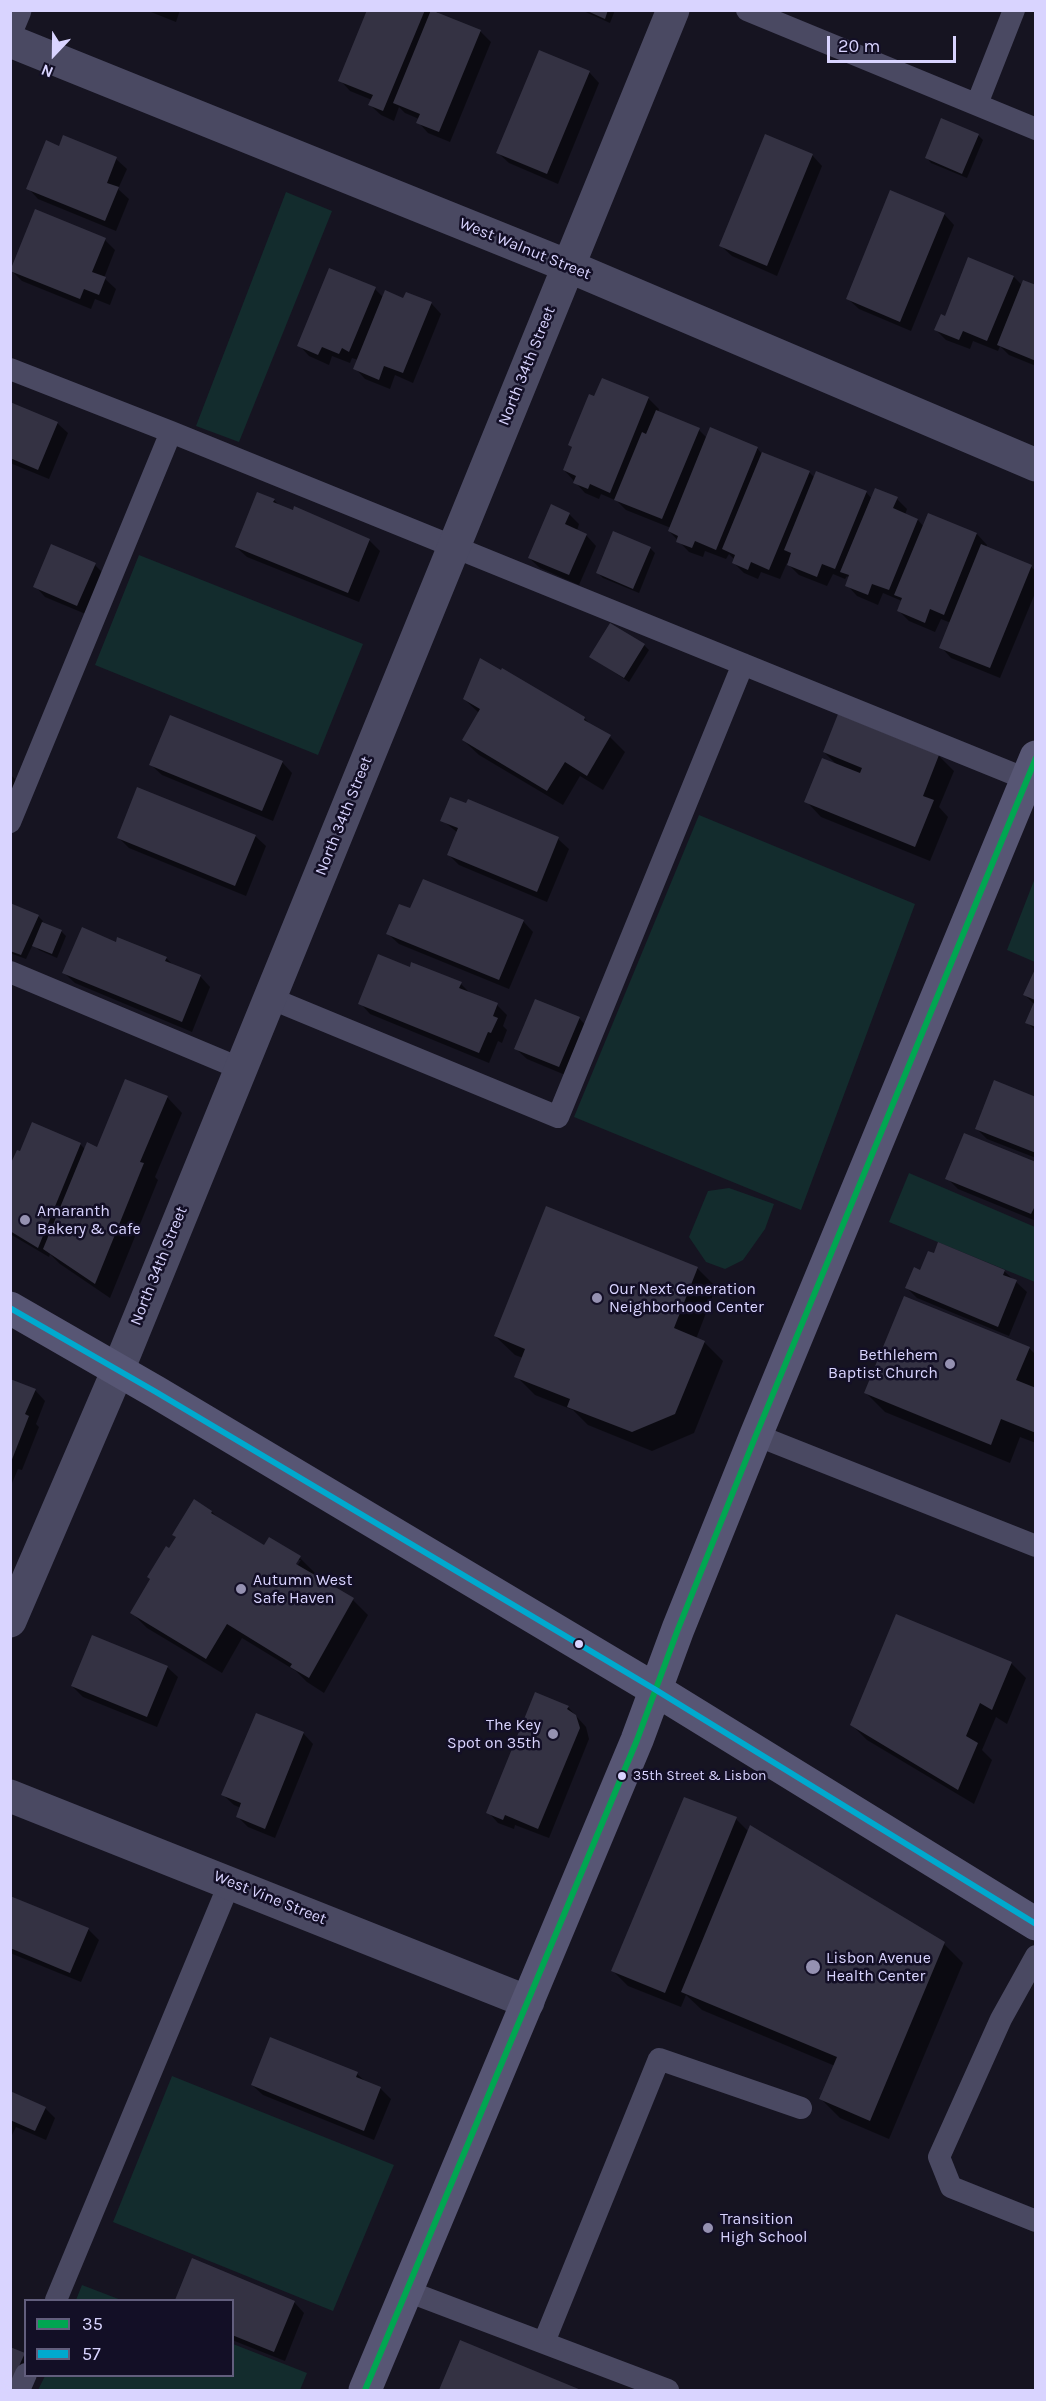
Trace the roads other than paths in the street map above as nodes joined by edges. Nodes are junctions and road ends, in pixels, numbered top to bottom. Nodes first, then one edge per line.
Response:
1 (15, 10) edge
2 (673, 10) edge
3 (747, 10) edge
4 (1014, 10) edge
5 (10, 22) edge
6 (10, 41) edge
7 (976, 105) junction
8 (1035, 129) edge
9 (568, 266) junction
10 (10, 369) edge
11 (171, 432) junction
12 (1035, 465) edge
13 (453, 547) junction
14 (742, 664) junction
15 (1031, 768) edge
16 (10, 822) edge
17 (10, 972) edge
18 (270, 998) junction
19 (240, 1068) junction
20 (10, 1308) edge
21 (118, 1370) junction
22 (756, 1435) junction
23 (1035, 1546) edge
24 (10, 1621) edge
25 (656, 1690) junction
26 (10, 1796) edge
27 (230, 1882) junction
28 (1035, 1924) edge
29 (1035, 1956) edge
30 (528, 2002) junction
31 (801, 2108) dead end
32 (1035, 2221) edge
33 (407, 2291) junction
34 (57, 2299) edge
35 (544, 2342) junction
36 (25, 2377) edge
37 (19, 2391) edge
38 (365, 2391) edge
39 (668, 2391) edge

1 - 5 street
2 - 9 street, North 34th Street
3 - 7 lane
4 - 7 lane
6 - 9 street, West Walnut Street
7 - 8 lane
9 - 12 street, West Walnut Street
9 - 13 street, North 34th Street
10 - 11 lane
11 - 13 lane
11 - 16 lane
13 - 14 lane
13 - 18 street, North 34th Street
14 - 15 lane
14 - 18 lane
15 - 22 main road
17 - 19 lane
18 - 19 street, North 34th Street
19 - 21 street, North 34th Street
20 - 21 main road
21 - 24 street, North 34th Street
21 - 25 main road
22 - 23 lane
22 - 25 main road
25 - 28 main road
25 - 30 main road
26 - 27 street, West Vine Street
27 - 30 street, West Vine Street
27 - 34 lane
29 - 32 lane
30 - 33 main road
31 - 35 lane
33 - 35 lane
33 - 38 main road
35 - 39 lane
36 - 37 lane

